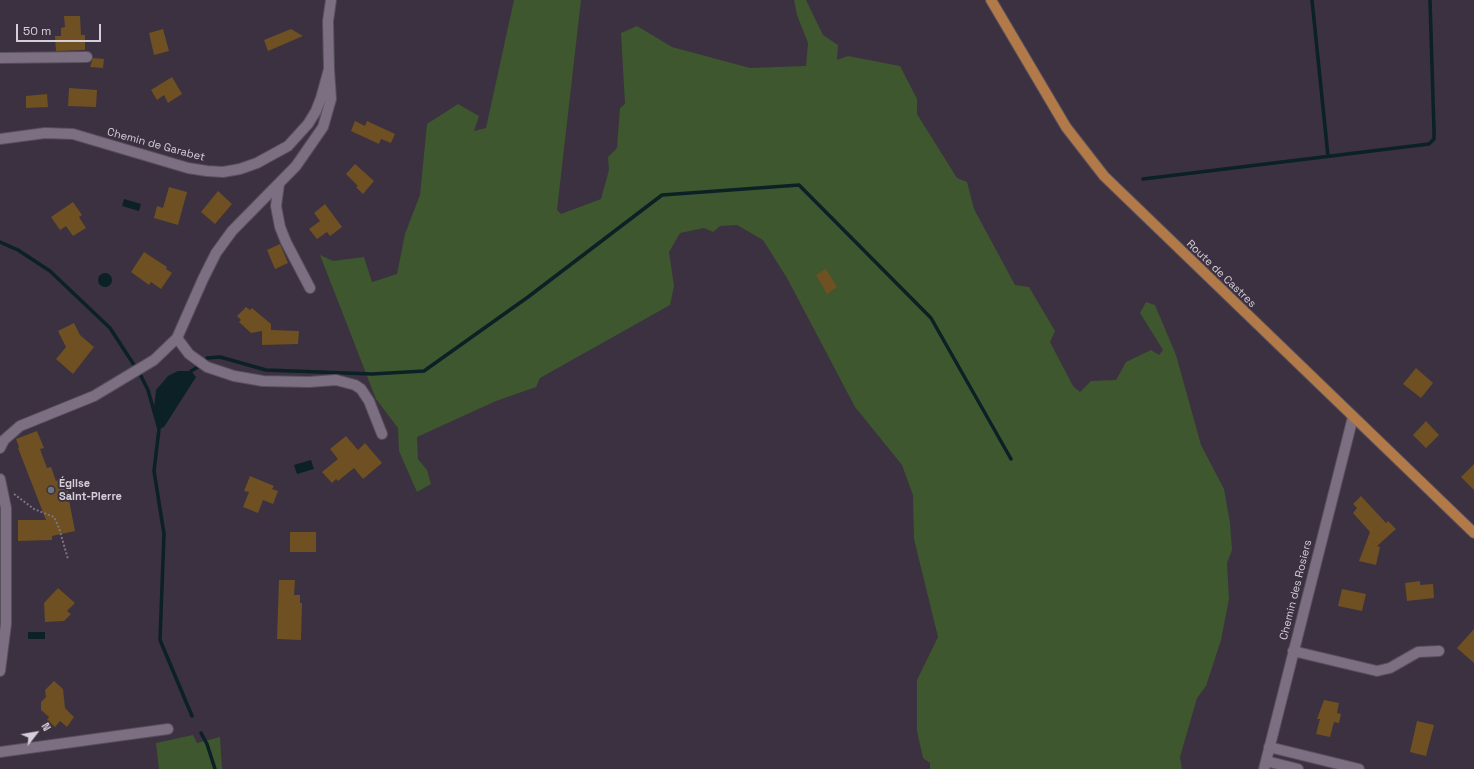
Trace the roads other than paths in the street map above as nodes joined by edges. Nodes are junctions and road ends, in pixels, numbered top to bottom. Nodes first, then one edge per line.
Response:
1 (331, 0) edge
2 (991, 0) edge
3 (87, 56) dead end
4 (0, 58) edge
5 (329, 69) junction
6 (0, 139) edge
7 (279, 184) junction
8 (310, 288) dead end
9 (176, 338) junction
10 (1353, 417) junction
11 (382, 434) dead end
12 (0, 448) edge
13 (0, 479) edge
14 (1474, 533) edge
15 (1293, 650) junction
16 (2, 651) edge
17 (1439, 651) dead end
18 (0, 671) edge
19 (168, 729) dead end
20 (1269, 746) junction
21 (0, 752) edge
22 (1267, 766) edge
23 (1298, 769) edge
24 (1359, 769) edge

1 - 5 street, Chemin de Garabet
2 - 10 main road, Route de Castres
3 - 4 street
5 - 6 street, Chemin de Garabet
5 - 7 street
7 - 8 street
7 - 9 street
9 - 11 street
9 - 12 street
10 - 14 main road, Route de Castres
10 - 15 street, Chemin des Rosiers
13 - 16 street
15 - 17 street
15 - 20 street, Chemin des Rosiers
16 - 18 street
19 - 21 street
20 - 22 street, Chemin des Rosiers
20 - 24 street
22 - 23 street

